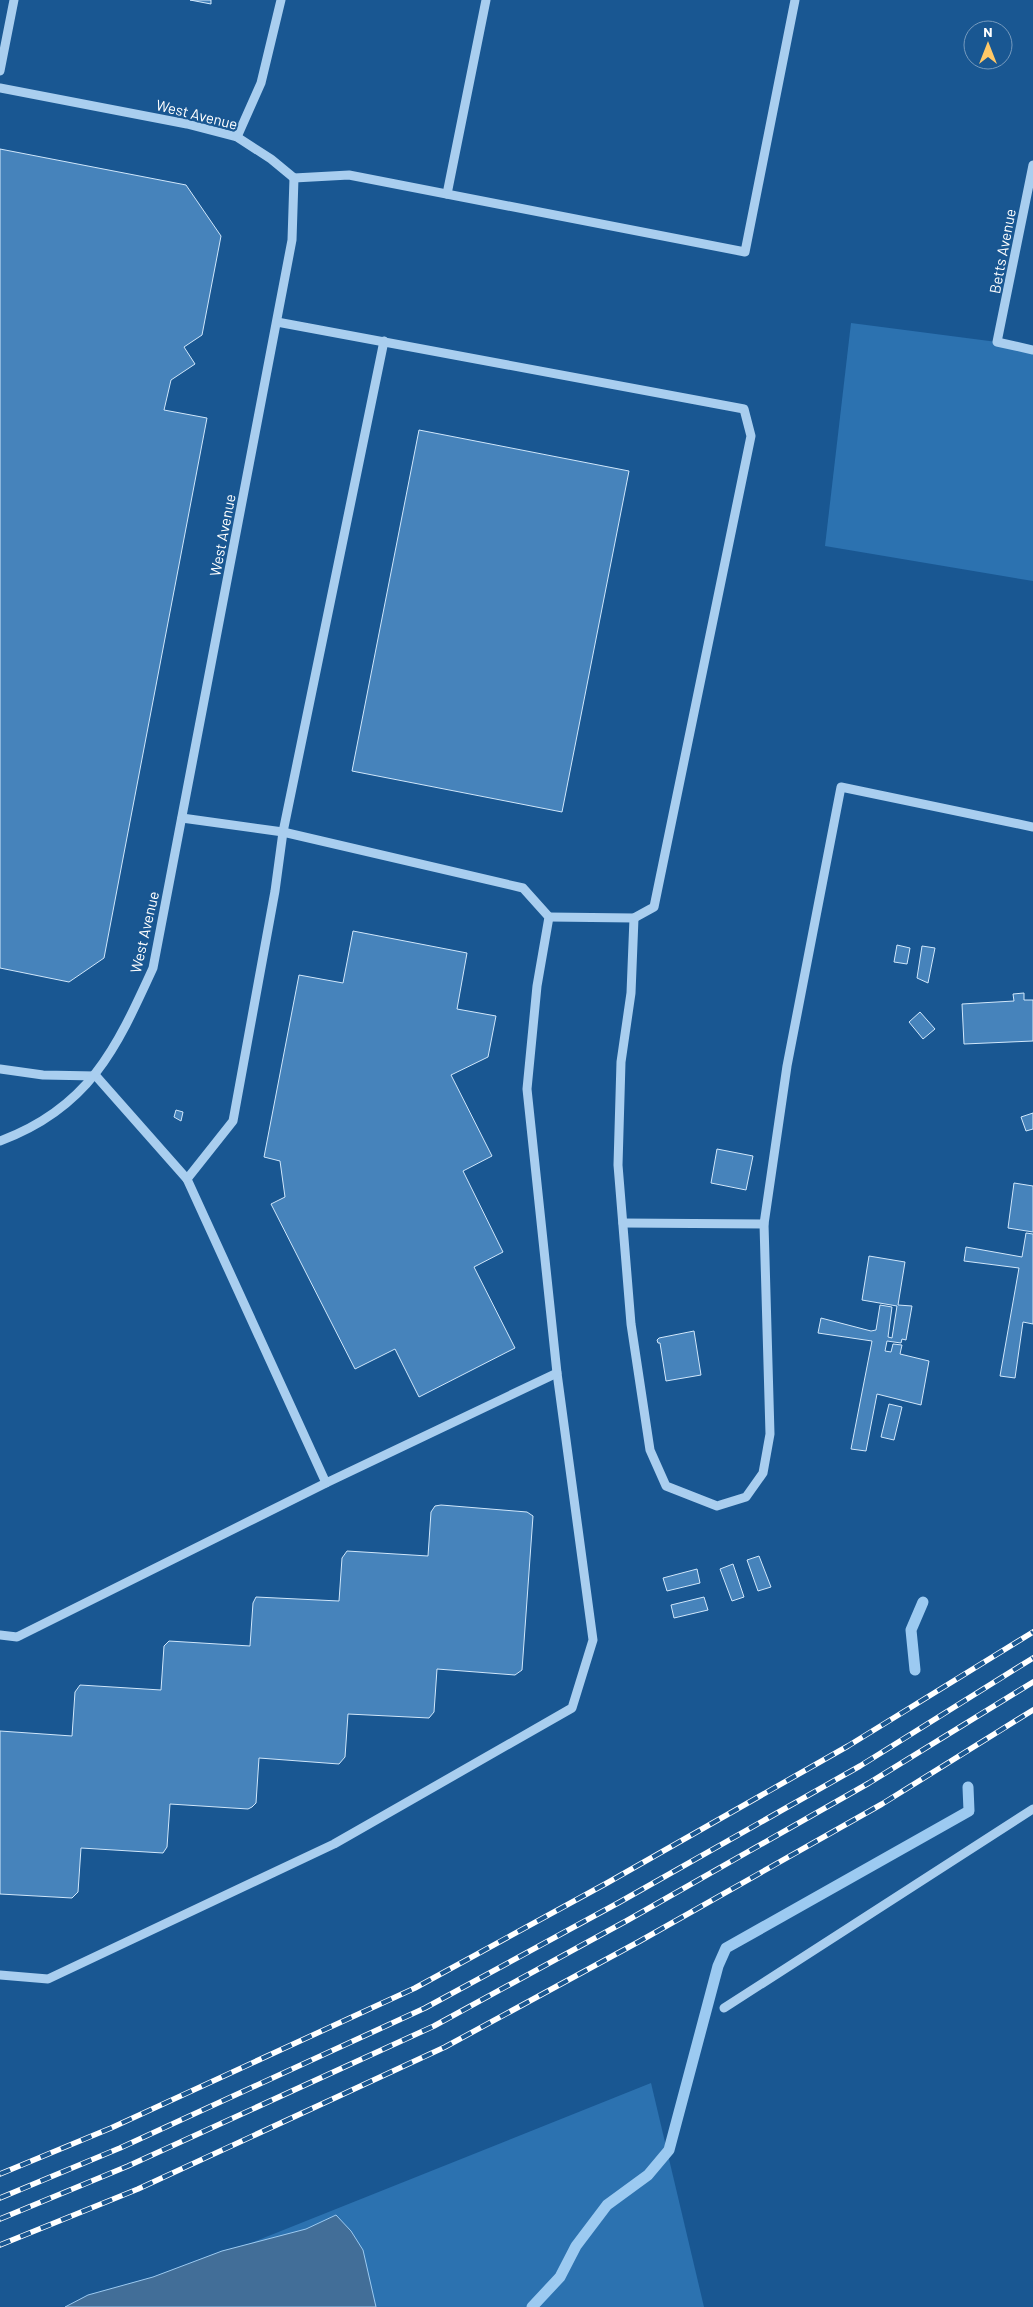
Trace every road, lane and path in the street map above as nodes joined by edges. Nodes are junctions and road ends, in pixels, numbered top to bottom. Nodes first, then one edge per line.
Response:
1 (486, 0) edge
2 (795, 0) edge
3 (14, 1) edge
4 (280, 1) edge
5 (0, 71) edge
6 (0, 88) edge
7 (237, 137) junction
8 (1033, 165) edge
9 (294, 178) junction
10 (447, 194) junction
11 (277, 322) junction
12 (384, 341) junction
13 (1033, 350) edge
14 (182, 818) junction
15 (1033, 827) edge
16 (283, 832) junction
17 (549, 917) junction
18 (634, 918) junction
19 (0, 1069) edge
20 (96, 1076) junction
21 (0, 1140) edge
22 (187, 1179) junction
23 (623, 1223) junction
24 (764, 1224) junction
25 (557, 1372) junction
26 (326, 1483) junction
27 (0, 1635) edge
28 (1033, 1809) edge
29 (0, 1975) edge
30 (724, 2008) dead end

1 - 10 street
2 - 10 street
3 - 5 street
4 - 7 street
6 - 7 street, West Avenue
7 - 9 street, West Avenue
8 - 13 street, Betts Avenue
9 - 10 street
9 - 11 street, West Avenue
11 - 12 street
11 - 14 street, West Avenue
12 - 16 street
12 - 18 street
14 - 16 street
14 - 20 street, West Avenue
15 - 24 street
16 - 17 street
16 - 22 street
17 - 18 street
17 - 25 street
18 - 23 street
19 - 20 street
20 - 21 street, West Avenue
20 - 22 street
22 - 26 street
23 - 24 street
23 - 24 street
25 - 26 street
25 - 29 street
26 - 27 street
28 - 30 street

